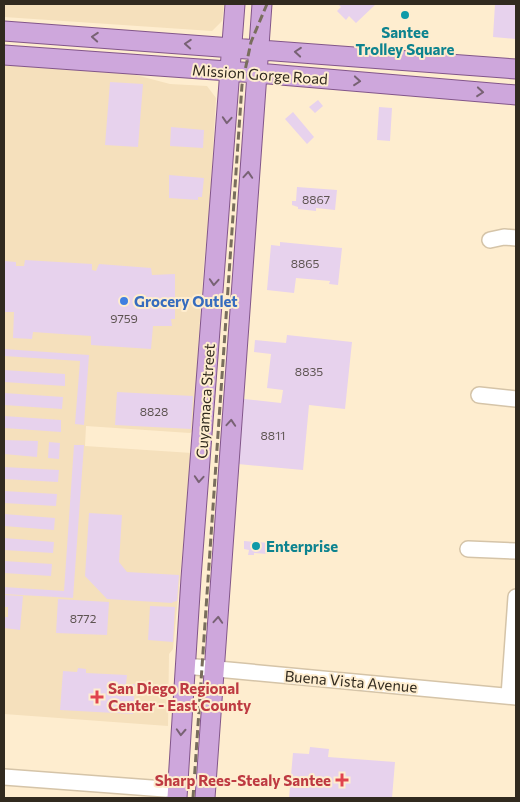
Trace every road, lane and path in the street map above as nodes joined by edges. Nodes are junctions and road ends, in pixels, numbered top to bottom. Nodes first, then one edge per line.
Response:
1 (235, 4) edge
2 (262, 4) edge
3 (4, 31) edge
4 (233, 47) junction
5 (258, 49) junction
6 (4, 55) edge
7 (516, 69) edge
8 (231, 71) junction
9 (256, 73) junction
10 (516, 94) edge
11 (516, 238) edge
12 (490, 240) dead end
13 (479, 395) dead end
14 (516, 398) edge
15 (468, 548) dead end
16 (516, 551) edge
17 (516, 597) edge
18 (185, 666) junction
19 (214, 668) junction
20 (513, 696) edge
21 (4, 777) edge
22 (178, 794) edge
23 (205, 798) edge

1 - 4 main road, Cuyamaca Street
2 - 5 main road, Cuyamaca Street
4 -> 3 main road, Mission Gorge Road
4 - 5 main road, Mission Gorge Road
4 - 8 main road, Cuyamaca Street
7 -> 5 main road, Mission Gorge Road
5 - 9 main road, Cuyamaca Street
6 - 8 main road, Mission Gorge Road
8 - 9 main road, Mission Gorge Road
8 -> 18 main road, Cuyamaca Street
9 -> 10 main road, Mission Gorge Road
19 -> 9 main road, Cuyamaca Street
11 - 12 street
13 - 14 street
15 - 16 street
17 - 20 street
18 - 19 street, Buena Vista Avenue
18 -> 22 main road, Cuyamaca Street
19 - 20 street, Buena Vista Avenue
19 - 23 main road, Cuyamaca Street
21 - 22 street

